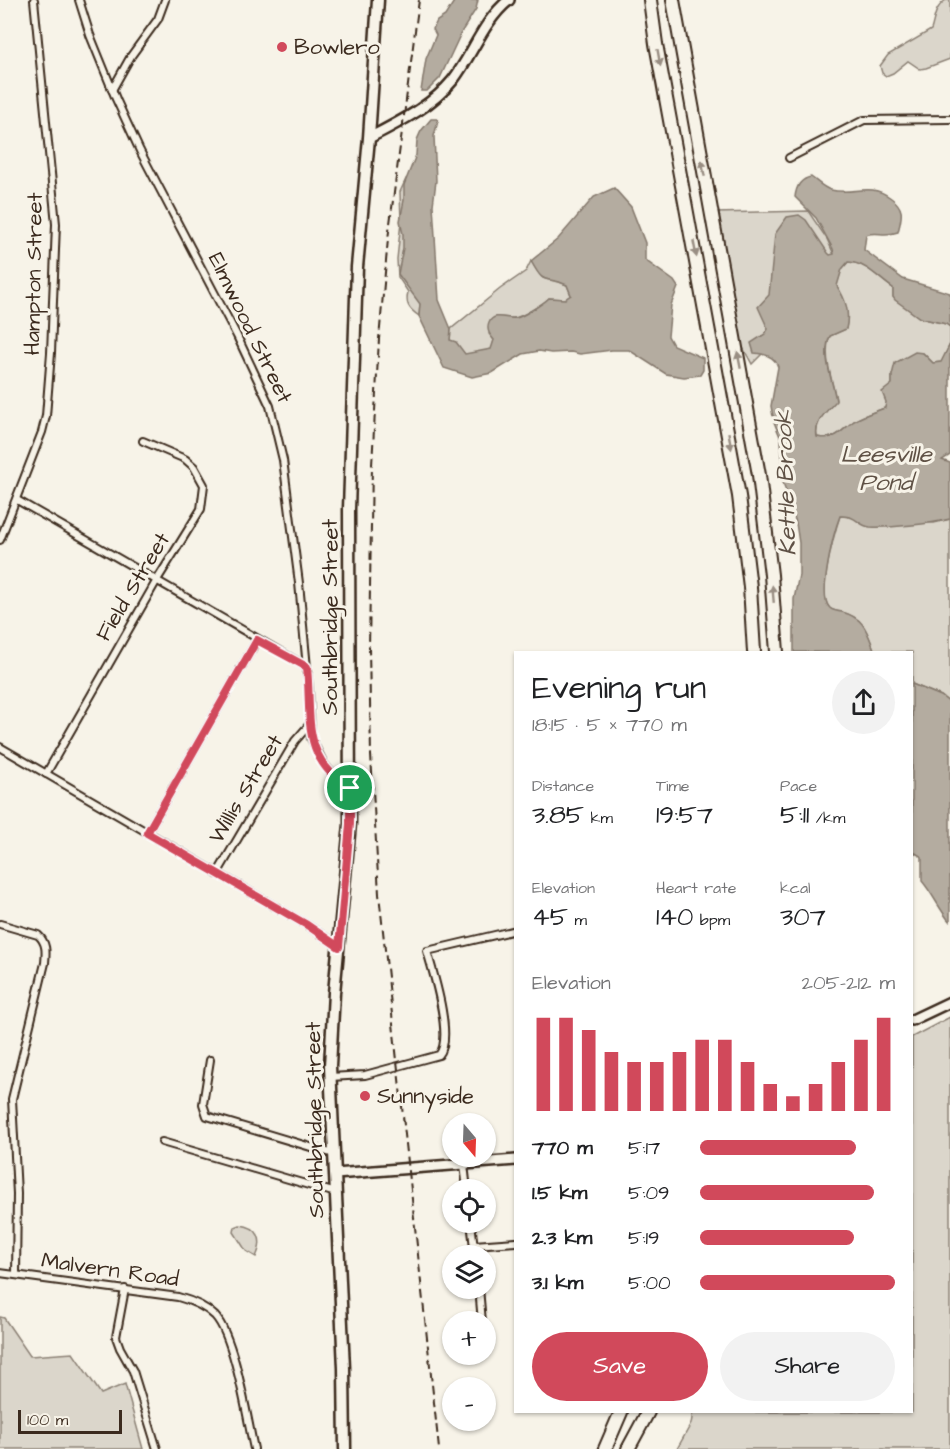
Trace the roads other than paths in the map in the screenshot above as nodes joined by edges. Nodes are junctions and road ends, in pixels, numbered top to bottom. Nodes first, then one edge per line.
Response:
1 (34, 0) edge
2 (80, 0) edge
3 (165, 0) edge
4 (378, 0) edge
5 (509, 0) edge
6 (650, 0) edge
7 (673, 0) edge
8 (112, 90) junction
9 (950, 119) edge
10 (369, 138) junction
11 (789, 158) dead end
12 (143, 441) dead end
13 (17, 500) junction
14 (0, 540) edge
15 (157, 580) junction
16 (257, 640) junction
17 (754, 651) edge
18 (777, 651) edge
19 (307, 667) junction
20 (309, 725) junction
21 (0, 747) edge
22 (46, 774) junction
23 (350, 788) junction
24 (147, 833) junction
25 (217, 874) junction
26 (0, 924) edge
27 (514, 930) edge
28 (339, 947) junction
29 (950, 1002) edge
30 (913, 1020) edge
31 (210, 1060) dead end
32 (330, 1077) junction
33 (162, 1142) dead end
34 (334, 1154) junction
35 (514, 1160) edge
36 (496, 1162) edge
37 (442, 1166) edge
38 (335, 1174) junction
39 (336, 1193) junction
40 (472, 1233) edge
41 (514, 1242) edge
42 (474, 1245) joint
43 (0, 1273) edge
44 (16, 1275) junction
45 (125, 1289) junction
46 (621, 1413) edge
47 (642, 1413) edge
48 (647, 1413) edge
49 (157, 1449) edge
50 (254, 1449) edge
51 (345, 1449) edge
52 (606, 1449) edge
53 (627, 1449) edge

1 - 13 street, Hampton Street
2 - 8 street, Elmwood Street
3 - 8 street
4 - 10 main road, Southbridge Street
5 - 10 main road
6 -> 17 highway
18 -> 7 highway
8 - 19 street, Elmwood Street
9 - 11 street
10 - 23 main road, Southbridge Street
12 - 15 street, Field Street
13 - 14 street, Hampton Street
13 - 15 street
15 - 16 street
15 - 22 street, Field Street
16 - 19 street
16 - 24 street
19 - 20 street, Elmwood Street
20 - 23 street, Elmwood Street
20 - 25 street, Willis Street
21 - 22 street
22 - 24 street
23 - 28 main road, Southbridge Street
24 - 25 street
25 - 28 street
26 - 44 street
27 - 32 street
28 - 32 main road, Southbridge Street
29 - 30 main road
31 - 34 street
32 - 34 main road, Southbridge Street
33 - 39 street
34 - 38 main road, Southbridge Street
35 - 36 main road
37 - 38 main road
38 - 39 main road, Southbridge Street
39 - 51 main road, Southbridge Street
40 - 42 street
41 - 42 street
43 - 44 street, Malvern Road
44 - 45 street, Malvern Road
45 - 49 street
45 - 50 street, Malvern Road
46 - 52 highway
47 - 53 highway
48 - 53 highway

